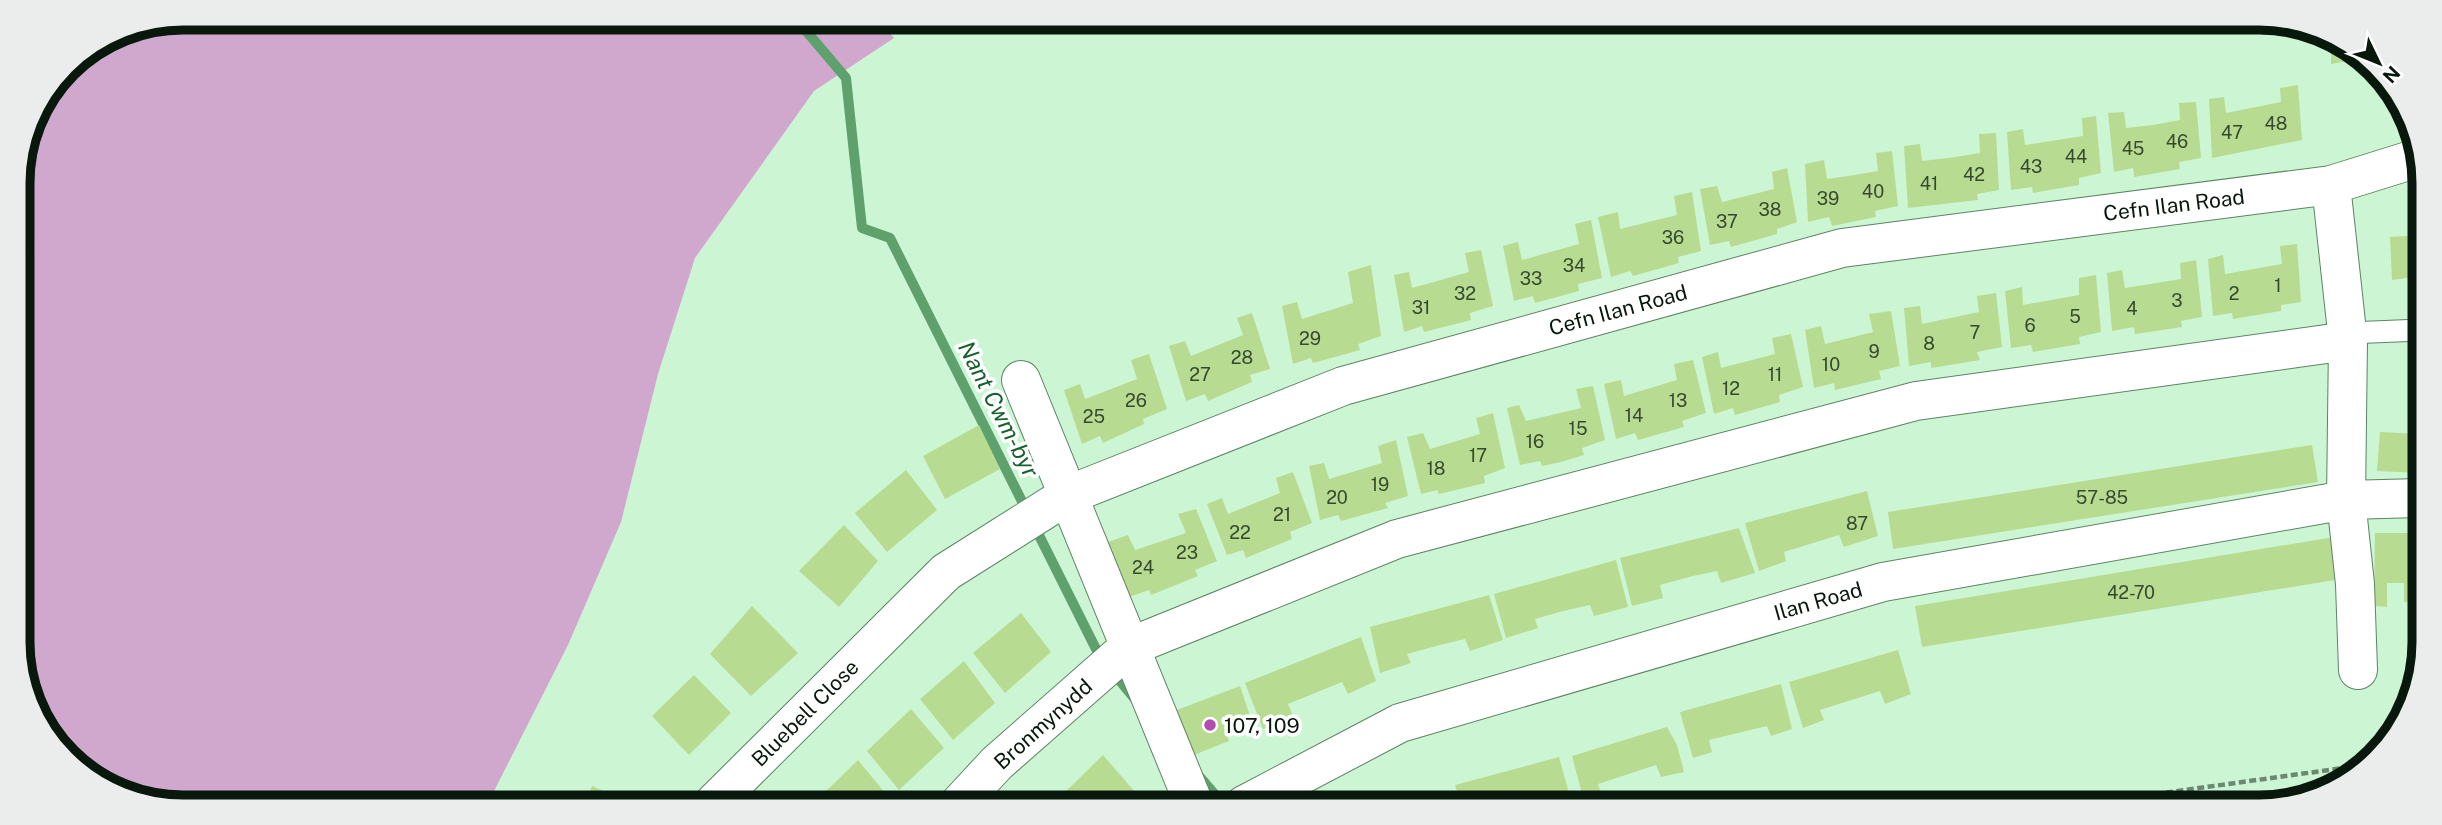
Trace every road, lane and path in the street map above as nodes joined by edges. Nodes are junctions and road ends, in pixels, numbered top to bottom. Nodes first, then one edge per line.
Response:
1 (2410, 160) edge
2 (2332, 185) junction
3 (2412, 331) edge
4 (2348, 337) junction
5 (1021, 380) dead end
6 (1068, 495) junction
7 (2412, 498) edge
8 (2346, 500) junction
9 (1129, 647) junction
10 (866, 653) joint
11 (2358, 670) dead end
12 (2346, 768) edge
13 (722, 795) edge
14 (967, 795) edge
15 (1190, 795) edge
16 (1261, 795) edge
17 (2149, 795) edge

1 - 2 street, Cefn Ilan Road
2 - 4 street
2 - 6 street, Cefn Ilan Road
3 - 4 lane
4 - 8 street
4 - 9 street, Bronmynydd
5 - 6 street
6 - 9 street
6 - 10 street, Cefn Ilan Road
7 - 8 street, Ilan Road
8 - 11 street
8 - 16 street, Ilan Road
9 - 14 street, Bronmynydd
9 - 15 street
10 - 13 street, Bluebell Close
12 - 17 path

